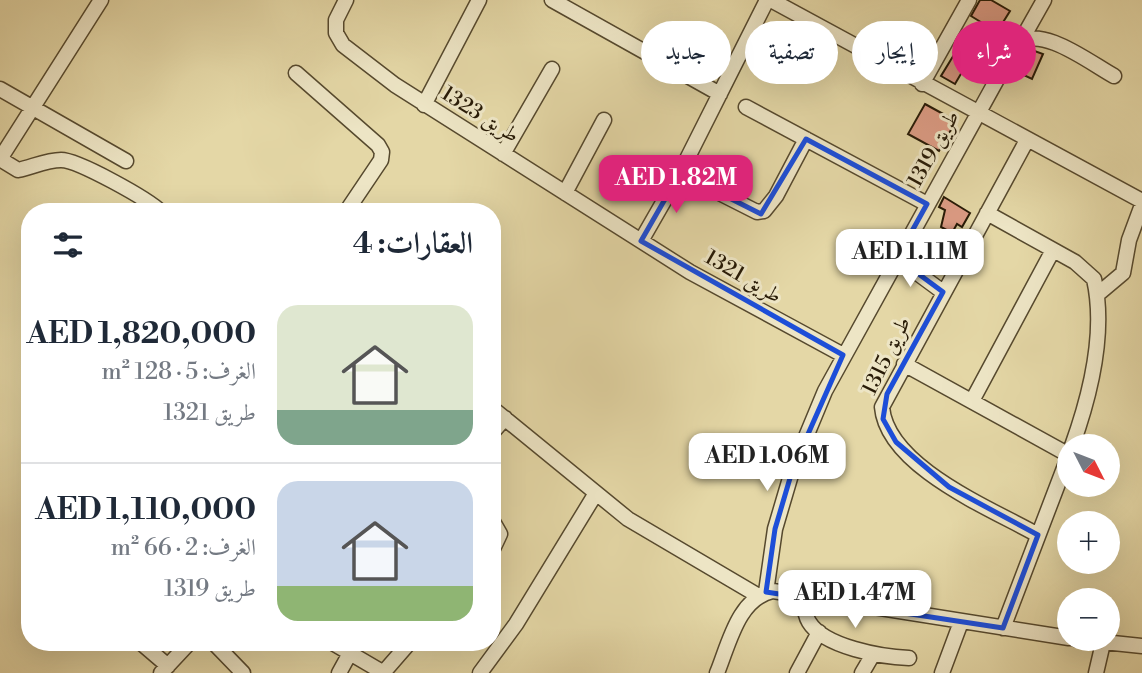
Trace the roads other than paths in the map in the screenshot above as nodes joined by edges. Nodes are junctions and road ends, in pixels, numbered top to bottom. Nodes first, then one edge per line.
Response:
1 (101, 0) edge
2 (346, 0) edge
3 (480, 0) edge
4 (552, 0) edge
5 (769, 0) edge
6 (969, 0) edge
7 (1044, 0) edge
8 (1032, 21) edge
9 (1036, 38) edge
10 (852, 46) edge
11 (938, 55) edge
12 (552, 69) dead end
13 (296, 73) dead end
14 (1114, 76) dead end
15 (922, 84) edge
16 (994, 84) edge
17 (0, 89) edge
18 (720, 94) junction
19 (424, 105) junction
20 (32, 106) junction
21 (746, 107) dead end
22 (979, 112) junction
23 (604, 120) dead end
24 (806, 139) junction
25 (1027, 141) junction
26 (503, 154) junction
27 (0, 159) edge
28 (126, 161) dead end
29 (680, 173) junction
30 (565, 193) junction
31 (149, 203) edge
32 (352, 203) edge
33 (1142, 203) edge
34 (927, 204) junction
35 (987, 213) junction
36 (641, 241) junction
37 (1053, 250) junction
38 (897, 258) junction
39 (943, 292) junction
40 (1098, 294) junction
41 (843, 355) junction
42 (904, 364) junction
43 (972, 401) junction
44 (501, 415) edge
45 (505, 418) junction
46 (501, 423) edge
47 (1076, 434) edge
48 (1057, 448) edge
49 (1057, 486) edge
50 (596, 493) junction
51 (1038, 535) junction
52 (762, 593) junction
53 (800, 595) junction
54 (740, 621) junction
55 (961, 622) junction
56 (1003, 628) junction
57 (819, 632) junction
58 (1057, 636) edge
59 (501, 644) edge
60 (1120, 644) edge
61 (1142, 646) edge
62 (148, 651) edge
63 (182, 651) edge
64 (222, 651) edge
65 (347, 651) edge
66 (402, 651) edge
67 (496, 651) edge
68 (1101, 651) edge
69 (350, 653) junction
70 (872, 656) junction
71 (909, 658) dead end
72 (165, 669) edge
73 (243, 673) edge
74 (338, 673) edge
75 (383, 673) edge
76 (480, 673) edge
77 (716, 673) edge
78 (797, 673) edge
79 (862, 673) edge
80 (942, 673) edge
81 (1096, 673) edge

1 - 20 street
2 - 19 street, طريق 1323
3 - 19 street
4 - 18 street
5 - 10 street
5 - 18 street
6 - 11 street
7 - 8 street, طريق 1319
9 - 14 street
12 - 26 street
13 - 32 street
15 - 22 street
16 - 22 street, طريق 1319
17 - 20 street
18 - 29 street
19 - 26 street, طريق 1323
20 - 27 street
20 - 28 street
21 - 24 street
22 - 25 street
22 - 34 street, طريق 1319
23 - 30 street
24 - 29 street
24 - 34 street
25 - 33 street
25 - 35 street, طريق 1315
26 - 30 street, طريق 1323
27 - 31 street
29 - 36 street
30 - 36 street, طريق 1323
33 - 40 street
34 - 38 street, طريق 1319
35 - 37 street
35 - 39 street, طريق 1315
36 - 41 street, طريق 1321
37 - 40 street
37 - 43 street
38 - 39 street
38 - 41 street, طريق 1319
39 - 42 street, طريق 1315
40 - 47 street
41 - 52 street, طريق 1319
42 - 43 street
42 - 51 street, طريق 1315
43 - 48 street
44 - 45 street
45 - 46 street
45 - 50 street
49 - 51 street
50 - 52 street
50 - 59 street
51 - 56 street
52 - 53 street
52 - 54 street
53 - 54 street
53 - 55 street
53 - 57 street
54 - 77 street
55 - 56 street
55 - 80 street
56 - 58 street
57 - 70 street
57 - 78 street
60 - 61 street
62 - 72 street
63 - 72 street
64 - 73 street
65 - 69 street
66 - 75 street
67 - 76 street
68 - 81 street
69 - 74 street
69 - 75 street
70 - 71 street
70 - 79 street

